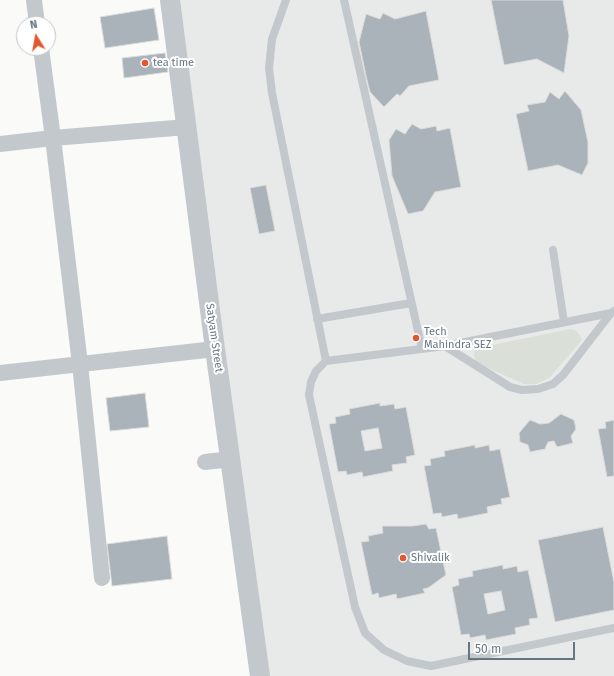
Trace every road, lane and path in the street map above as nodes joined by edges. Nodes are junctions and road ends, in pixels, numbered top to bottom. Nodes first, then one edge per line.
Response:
1 (34, 0) edge
2 (170, 0) edge
3 (286, 0) edge
4 (344, 0) edge
5 (36, 16) edge
6 (42, 56) edge
7 (187, 127) junction
8 (53, 138) junction
9 (0, 144) edge
10 (553, 250) dead end
11 (411, 303) junction
12 (612, 312) edge
13 (317, 318) junction
14 (564, 322) junction
15 (445, 346) junction
16 (215, 349) junction
17 (422, 349) junction
18 (326, 361) junction
19 (80, 364) junction
20 (0, 373) edge
21 (231, 458) junction
22 (205, 462) dead end
23 (102, 578) dead end
24 (614, 628) edge
25 (260, 676) edge

1 - 5 street
2 - 7 street, Satyam Street
3 - 13 lane
4 - 11 lane
6 - 8 street
7 - 8 street
7 - 16 street, Satyam Street
8 - 9 street
8 - 19 street
10 - 14 lane
11 - 13 lane
11 - 17 lane
12 - 14 lane
12 - 15 lane
13 - 18 lane
14 - 15 lane
15 - 17 lane
16 - 19 street
16 - 21 street, Satyam Street
17 - 18 lane
18 - 24 lane
19 - 20 street
19 - 23 street
21 - 22 street
21 - 25 street, Satyam Street

